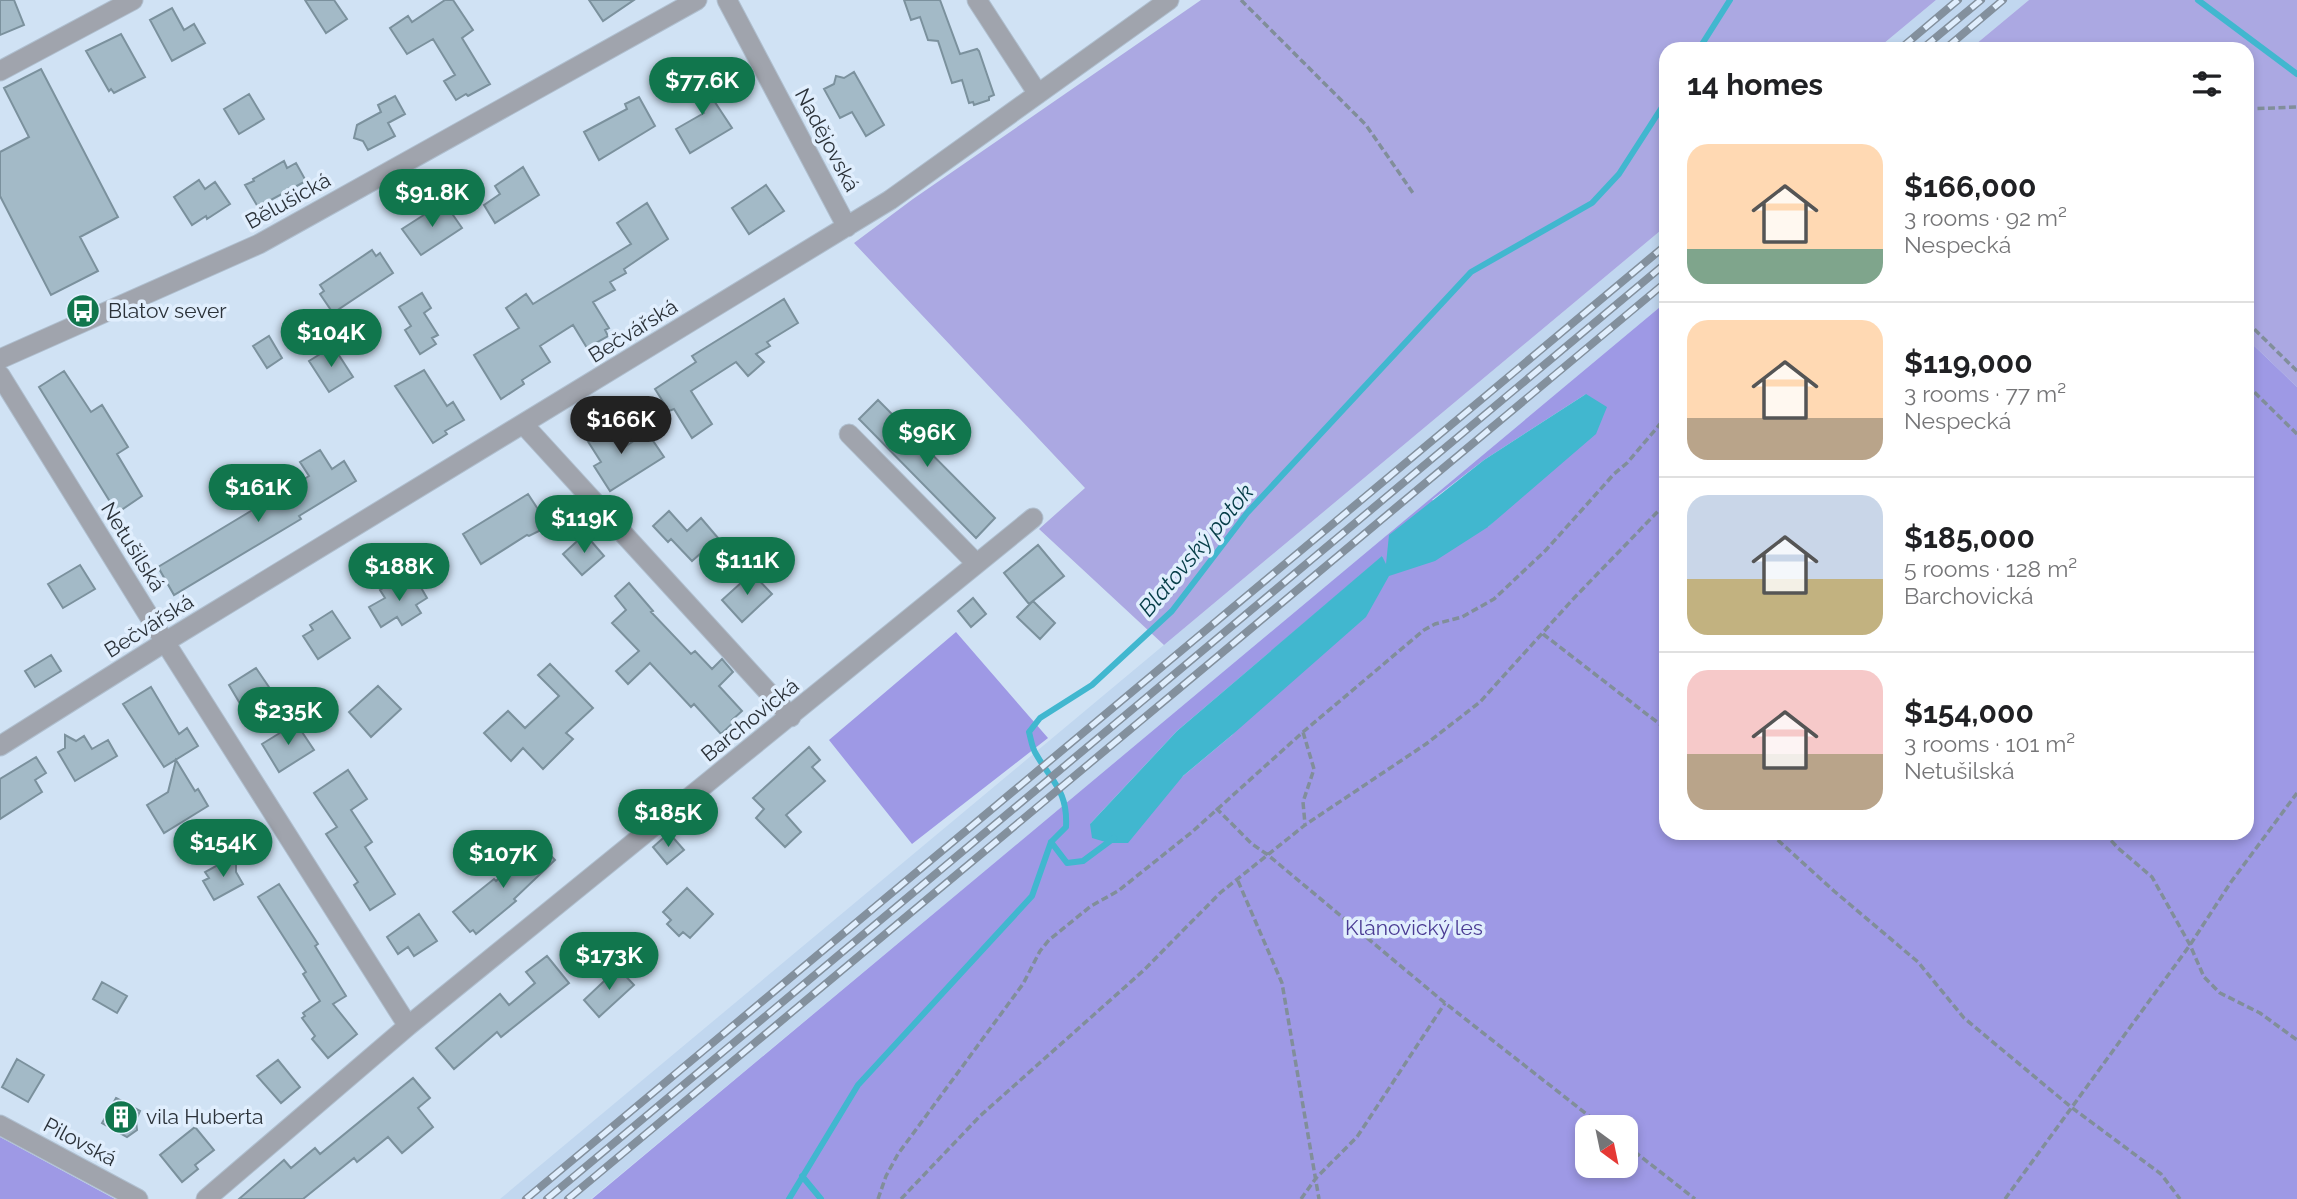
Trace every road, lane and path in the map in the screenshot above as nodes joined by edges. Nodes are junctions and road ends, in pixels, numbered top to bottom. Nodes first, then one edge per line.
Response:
1 (133, 0) edge
2 (697, 0) edge
3 (727, 0) edge
4 (977, 0) edge
5 (1169, 0) edge
6 (1241, 0) edge
7 (0, 71) edge
8 (1038, 94) junction
9 (2297, 107) edge
10 (2254, 109) edge
11 (1413, 193) dead end
12 (847, 227) junction
13 (2254, 329) edge
14 (0, 359) edge
15 (2297, 371) edge
16 (0, 375) edge
17 (2254, 392) edge
18 (1659, 424) edge
19 (524, 425) junction
20 (849, 434) dead end
21 (2297, 434) edge
22 (1659, 510) edge
23 (1033, 519) dead end
24 (976, 563) junction
25 (1544, 634) junction
26 (165, 642) junction
27 (792, 717) junction
28 (1659, 724) edge
29 (1303, 732) junction
30 (0, 746) edge
31 (2297, 793) edge
32 (1216, 808) junction
33 (1305, 825) junction
34 (1778, 840) edge
35 (2111, 840) edge
36 (1268, 855) junction
37 (1237, 880) junction
38 (2190, 945) junction
39 (1445, 1003) junction
40 (408, 1027) junction
41 (2297, 1040) edge
42 (2071, 1107) junction
43 (1588, 1115) edge
44 (0, 1125) edge
45 (1638, 1154) edge
46 (1315, 1178) junction
47 (138, 1199) edge
48 (206, 1199) edge
49 (878, 1199) edge
50 (901, 1199) edge
51 (1301, 1199) edge
52 (1319, 1199) edge
53 (1695, 1199) edge
54 (2005, 1199) edge
55 (2180, 1199) edge

1 - 7 street
2 - 14 street, Bělušická
3 - 12 street, Nadějovská
4 - 8 street
5 - 8 street, Bečvářská
6 - 11 path
8 - 12 street, Bečvářská
9 - 10 path
12 - 19 street, Bečvářská
13 - 15 path
16 - 26 street, Netušilská
17 - 21 path
18 - 29 path
19 - 26 street, Bečvářská
19 - 27 street
20 - 24 street
22 - 25 path
23 - 24 street, Barchovická
24 - 27 street, Barchovická
25 - 28 path
25 - 33 path
26 - 30 street, Bečvářská
26 - 40 street, Netušilská
27 - 40 street, Barchovická
29 - 32 path
29 - 33 path
31 - 38 path
32 - 36 path
32 - 49 path
33 - 36 path
34 - 42 path
35 - 38 path
36 - 37 path
36 - 39 path
37 - 46 path
37 - 50 path
38 - 41 path
38 - 42 path
39 - 43 path
39 - 46 path
40 - 48 street, Barchovická
42 - 54 path
42 - 55 path
44 - 47 street, Pilovská
45 - 53 path
46 - 51 path
46 - 52 path

